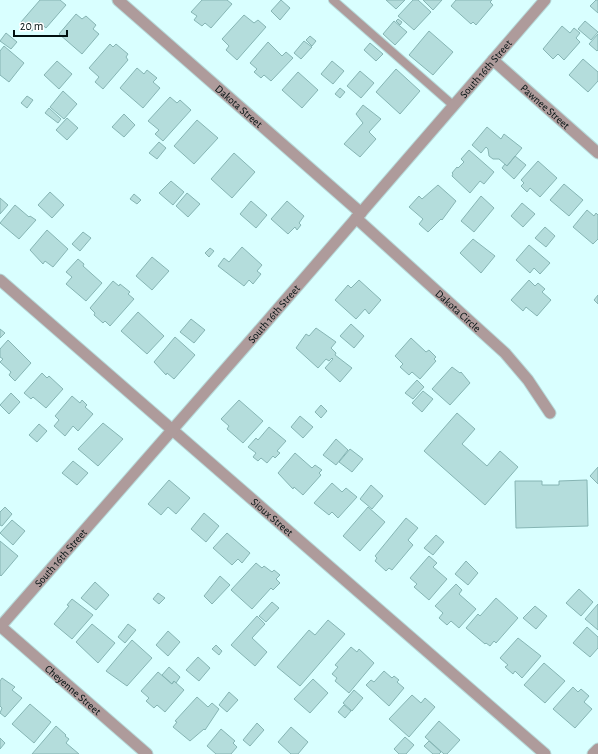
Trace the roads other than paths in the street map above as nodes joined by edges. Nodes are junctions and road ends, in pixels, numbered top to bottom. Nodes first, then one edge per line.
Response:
1 (118, 0) edge
2 (333, 0) edge
3 (545, 0) edge
4 (493, 60) junction
5 (454, 106) junction
6 (598, 154) edge
7 (358, 216) junction
8 (0, 280) edge
9 (550, 413) dead end
10 (172, 430) junction
11 (0, 626) edge
12 (598, 749) edge
13 (147, 754) edge
14 (545, 754) edge
15 (593, 754) edge

1 - 7 street, Dakota Street
2 - 5 lane
3 - 4 street, South 16th Street
4 - 5 street, South 16th Street
4 - 6 street, Pawnee Street
5 - 7 street, South 16th Street
7 - 9 street, Dakota Circle
7 - 10 street, South 16th Street
8 - 10 street, Sioux Street
10 - 11 street, South 16th Street
10 - 14 street, Sioux Street
11 - 13 street, Cheyenne Street
12 - 15 street

